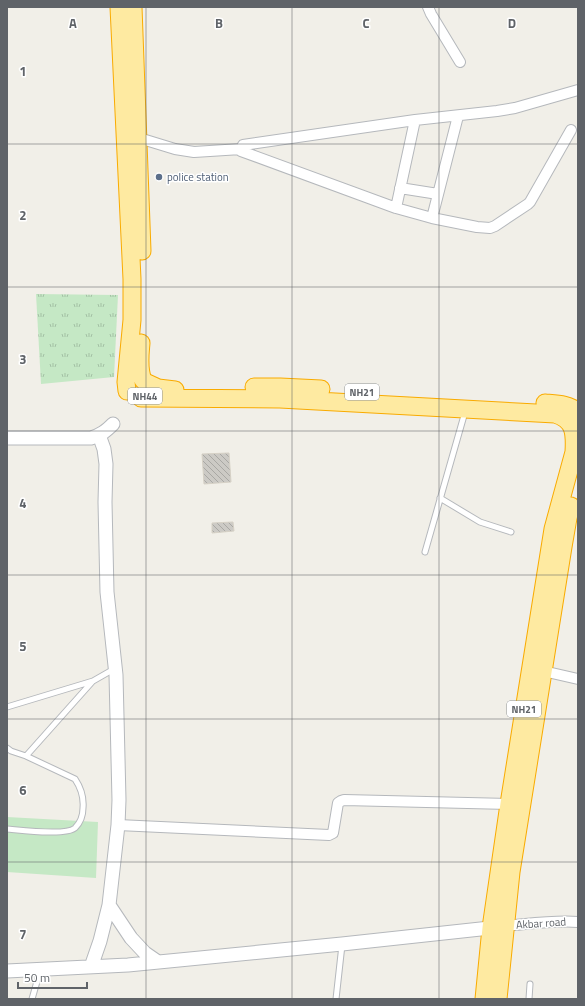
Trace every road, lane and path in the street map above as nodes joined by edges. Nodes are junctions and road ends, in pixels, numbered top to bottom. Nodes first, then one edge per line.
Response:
1 (119, 7) edge
2 (133, 7) edge
3 (428, 7) edge
4 (460, 62) dead end
5 (578, 90) edge
6 (458, 116) junction
7 (415, 120) junction
8 (571, 130) dead end
9 (139, 138) junction
10 (241, 149) junction
11 (400, 188) junction
12 (438, 194) junction
13 (396, 208) junction
14 (432, 218) junction
15 (139, 388) junction
16 (466, 409) junction
17 (574, 418) edge
18 (113, 424) dead end
19 (99, 435) junction
20 (7, 438) edge
21 (578, 477) edge
22 (440, 498) junction
23 (511, 532) dead end
24 (425, 552) dead end
25 (115, 668) junction
26 (543, 671) junction
27 (578, 679) edge
28 (93, 681) junction
29 (7, 708) edge
30 (7, 748) edge
31 (26, 756) junction
32 (509, 804) junction
33 (118, 825) junction
34 (7, 829) edge
35 (109, 905) junction
36 (578, 922) edge
37 (498, 927) junction
38 (342, 944) junction
39 (158, 962) junction
40 (91, 967) junction
41 (40, 969) junction
42 (7, 971) edge
43 (530, 984) dead end
44 (32, 999) edge
45 (336, 999) edge
46 (484, 999) edge
47 (498, 999) edge
48 (529, 999) edge

1 - 15 highway
2 - 9 highway
3 - 4 street
5 - 6 street
6 - 7 street
6 - 12 street
7 - 10 street
7 - 11 street
8 - 14 street
9 - 10 street
9 - 15 highway
10 - 13 street
11 - 12 street
11 - 13 street
12 - 14 street
13 - 14 street
15 - 16 highway, NH44
15 - 17 highway, NH21
16 - 17 highway, NH44
16 - 22 lane
17 - 32 highway, NH21
18 - 19 street
19 - 20 street
19 - 25 street
21 - 26 highway, NH21
22 - 23 lane
22 - 24 lane
25 - 28 lane
25 - 33 street
26 - 27 street
26 - 37 highway, NH21
28 - 29 lane
28 - 31 lane
30 - 31 lane
31 - 34 lane
32 - 33 street
32 - 37 highway, NH21
33 - 35 street
35 - 39 street
35 - 40 street
36 - 37 street, Akbar road
37 - 38 street
37 - 46 highway, NH21
37 - 47 highway, NH21
38 - 39 street
38 - 45 lane
39 - 40 street
40 - 41 street
41 - 42 street
41 - 44 lane
43 - 48 lane

